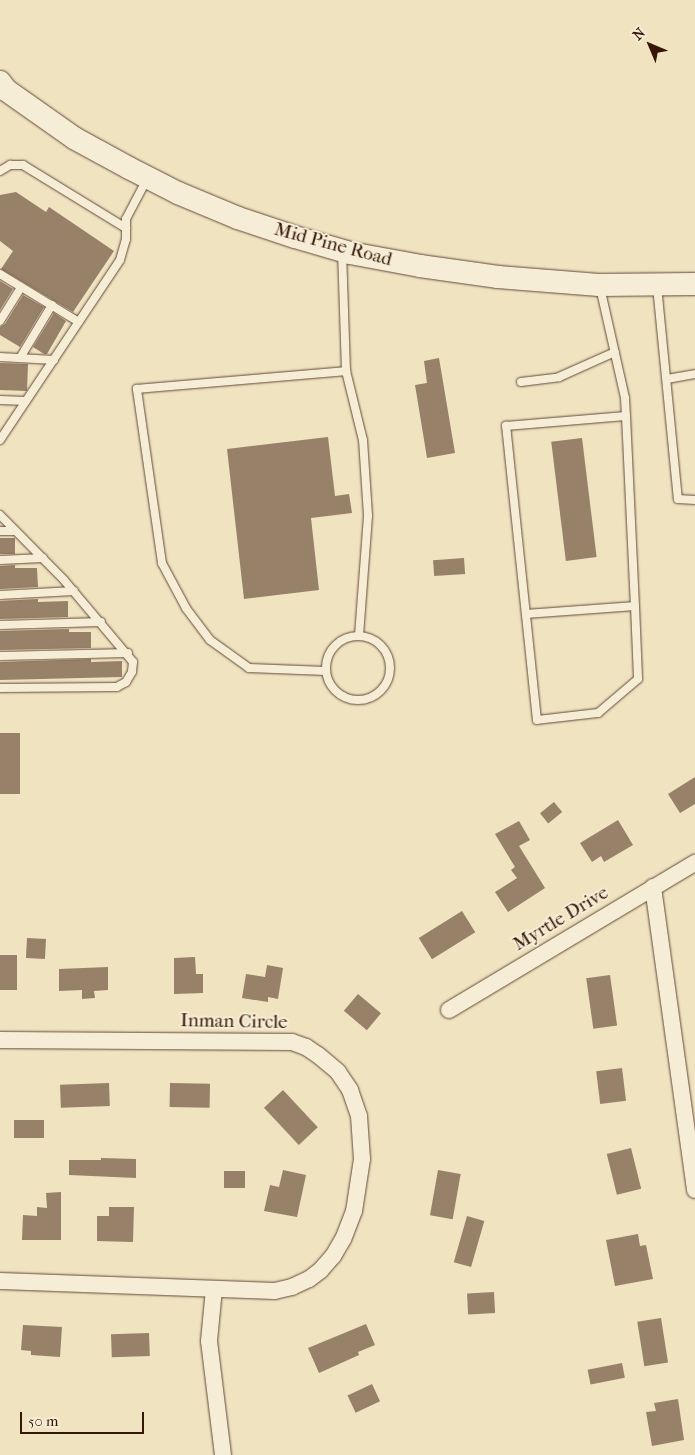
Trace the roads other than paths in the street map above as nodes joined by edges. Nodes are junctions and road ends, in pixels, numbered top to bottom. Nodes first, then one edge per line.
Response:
1 (2, 87) edge
2 (0, 171) edge
3 (148, 178) junction
4 (126, 228) junction
5 (342, 250) junction
6 (0, 274) edge
7 (695, 284) edge
8 (600, 285) junction
9 (21, 286) junction
10 (657, 286) junction
11 (52, 305) junction
12 (0, 321) edge
13 (79, 322) junction
14 (615, 352) junction
15 (0, 357) edge
16 (20, 358) junction
17 (54, 360) junction
18 (346, 371) junction
19 (695, 374) edge
20 (667, 379) junction
21 (521, 382) dead end
22 (0, 400) edge
23 (26, 401) junction
24 (626, 416) junction
25 (0, 440) edge
26 (695, 500) edge
27 (0, 515) edge
28 (16, 530) junction
29 (0, 531) edge
30 (43, 558) junction
31 (0, 560) edge
32 (74, 591) junction
33 (0, 595) edge
34 (635, 606) junction
35 (526, 614) junction
36 (101, 622) junction
37 (0, 625) edge
38 (360, 636) junction
39 (128, 653) junction
40 (0, 656) edge
41 (326, 670) junction
42 (0, 688) edge
43 (695, 863) edge
44 (653, 887) junction
45 (449, 1010) dead end
46 (0, 1040) edge
47 (691, 1138) edge
48 (695, 1190) edge
49 (0, 1281) edge
50 (214, 1289) junction
51 (223, 1455) edge

1 - 3 main road, Mid Pine Road
2 - 4 lane
3 - 4 lane
3 - 5 main road, Mid Pine Road
4 - 13 lane
5 - 8 main road, Mid Pine Road
5 - 18 lane
6 - 9 lane
7 - 10 main road, Mid Pine Road
8 - 10 main road, Mid Pine Road
8 - 14 lane
9 - 11 lane
9 - 12 lane
10 - 20 lane
11 - 13 lane
11 - 16 lane
13 - 17 lane
14 - 21 lane
14 - 24 lane
15 - 16 lane
16 - 17 lane
17 - 23 lane
18 - 38 lane
18 - 41 lane
19 - 20 lane
20 - 26 lane
22 - 23 lane
23 - 25 lane
24 - 34 lane
24 - 35 lane
27 - 28 lane
28 - 29 lane
28 - 30 lane
30 - 31 lane
30 - 32 lane
32 - 33 lane
32 - 36 lane
34 - 35 lane
34 - 35 lane
36 - 37 lane
36 - 39 lane
38 - 41 lane
38 - 41 lane
39 - 40 lane
39 - 42 lane
43 - 44 street, Myrtle Drive
44 - 45 street, Myrtle Drive
44 - 47 street
46 - 50 street, Inman Circle
47 - 48 street
49 - 50 street, Inman Circle
50 - 51 street

